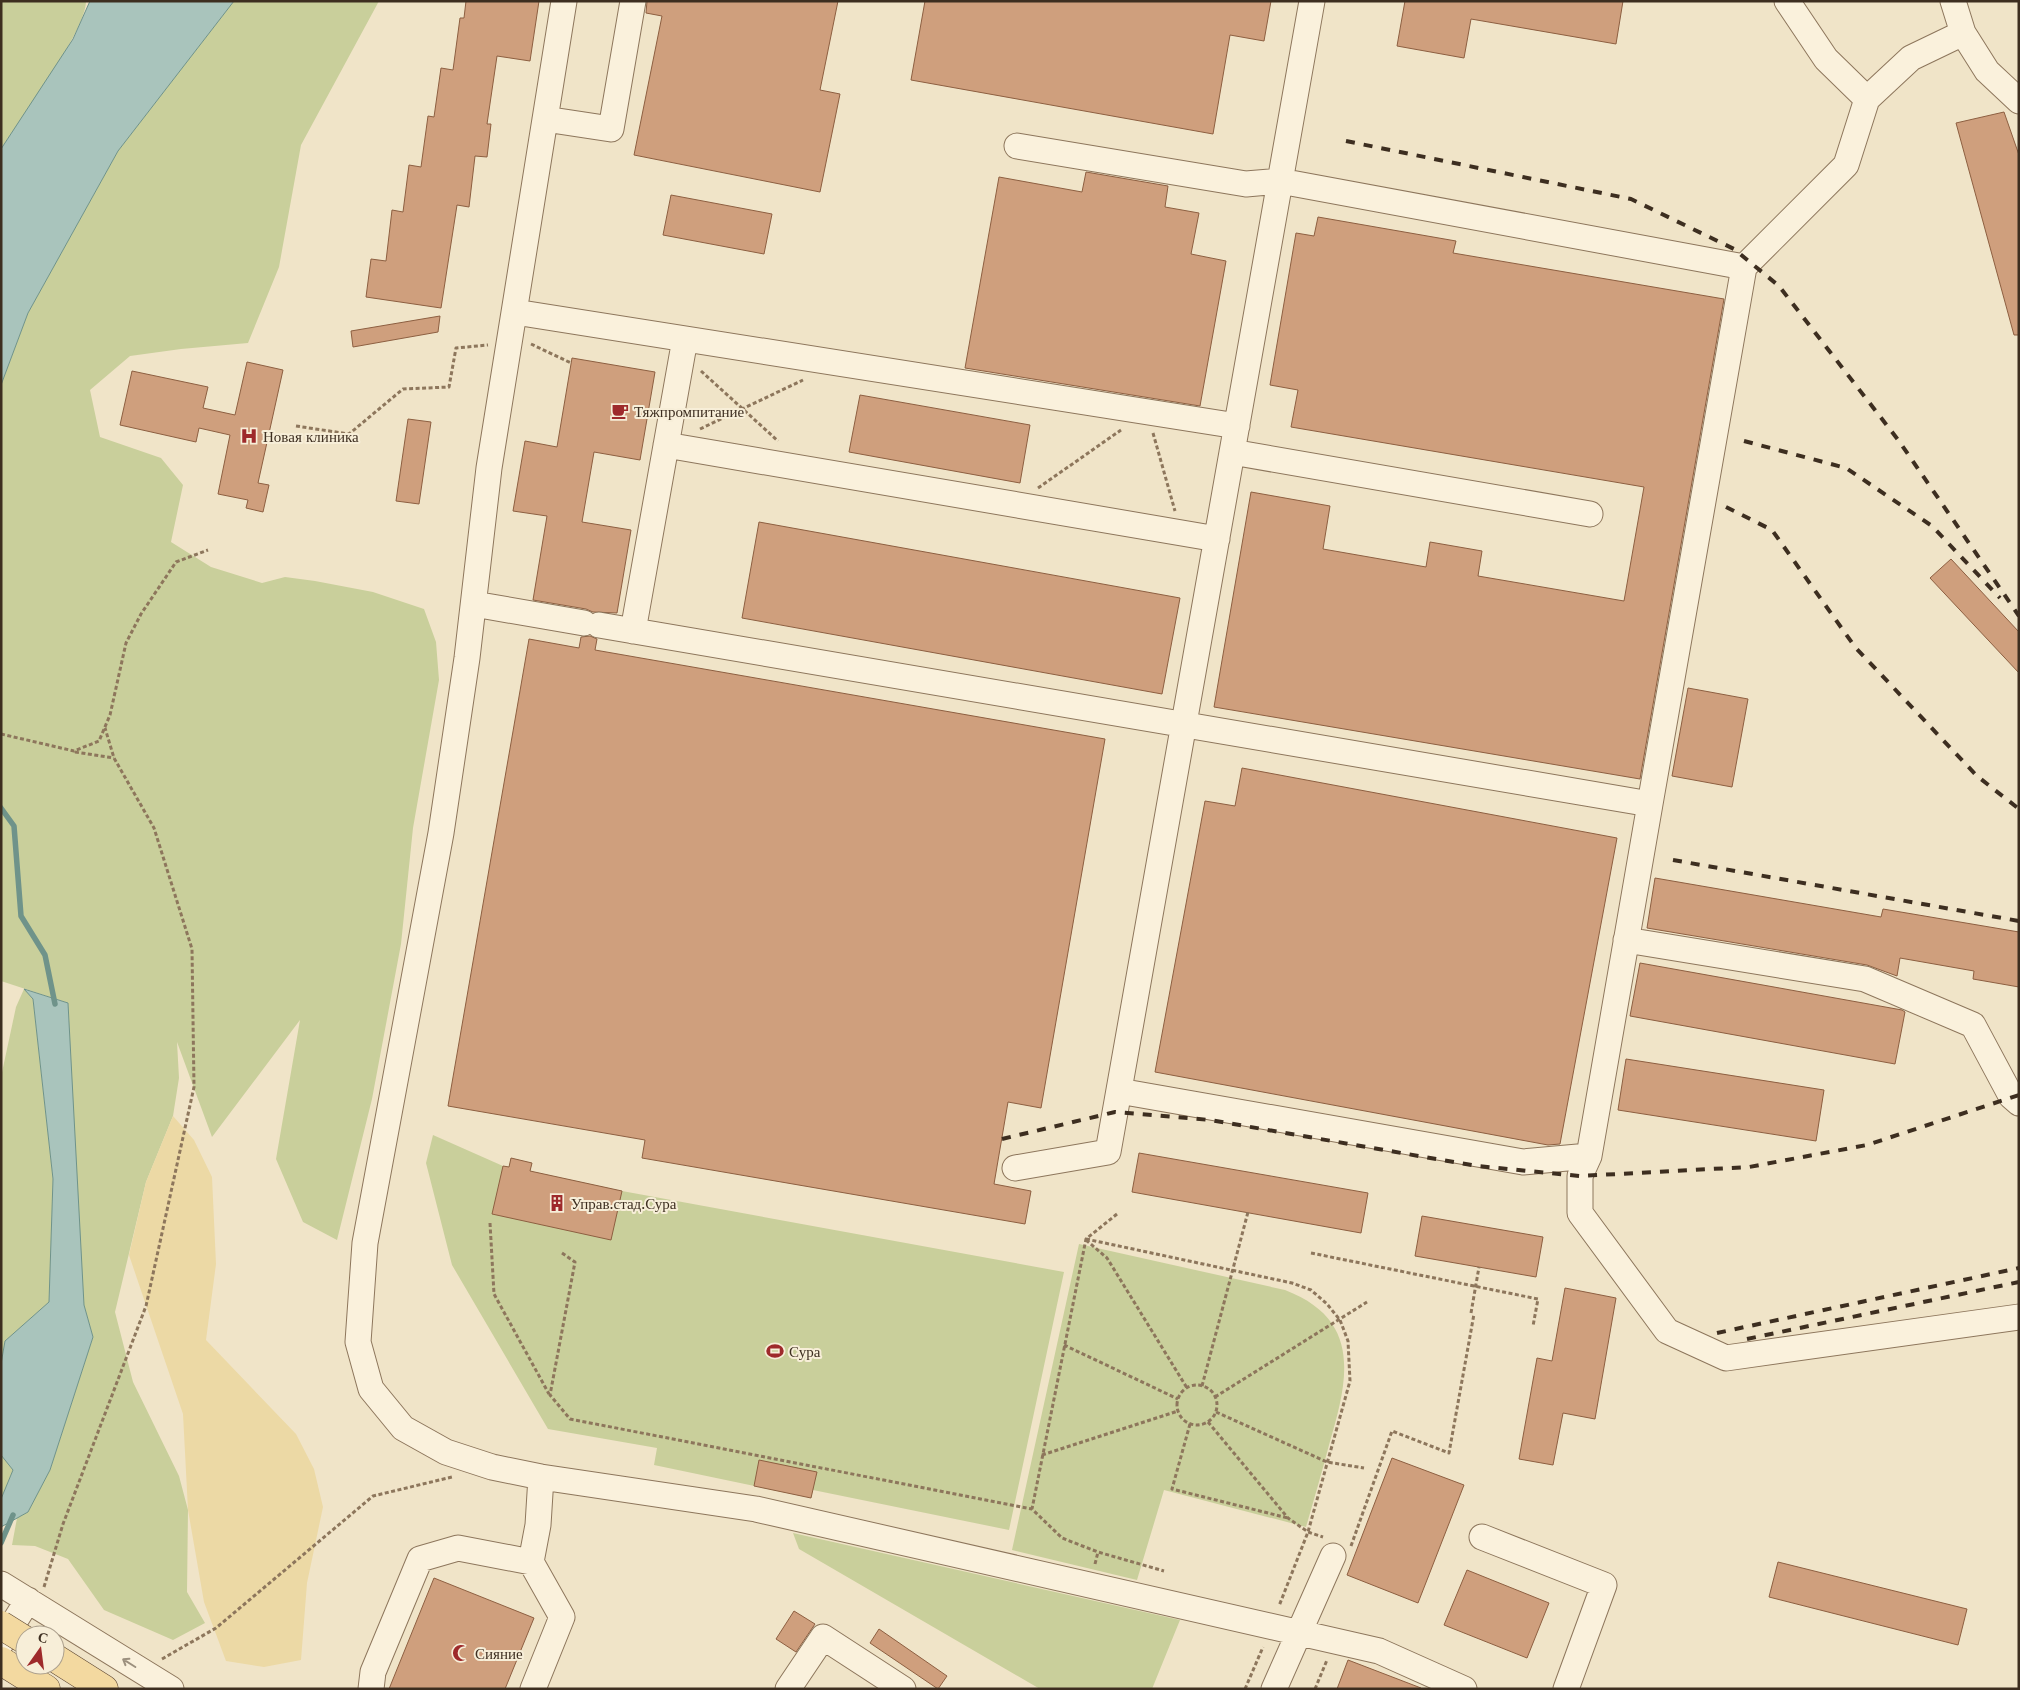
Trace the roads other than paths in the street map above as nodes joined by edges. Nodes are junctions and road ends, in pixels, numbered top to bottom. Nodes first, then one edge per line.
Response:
1 (564, 1) edge
2 (633, 1) edge
3 (1312, 1) edge
4 (1787, 1) edge
5 (1953, 1) edge
6 (1963, 33) junction
7 (1867, 99) junction
8 (2019, 101) edge
9 (545, 120) junction
10 (1017, 146) dead end
11 (1280, 182) junction
12 (1744, 268) junction
13 (515, 312) junction
14 (684, 338) junction
15 (1237, 426) junction
16 (666, 445) junction
17 (1232, 452) junction
18 (1590, 514) dead end
19 (1217, 540) junction
20 (474, 604) junction
21 (633, 631) junction
22 (1184, 725) junction
23 (1650, 804) junction
24 (1626, 940) junction
25 (1119, 1090) junction
26 (2019, 1103) edge
27 (1589, 1156) junction
28 (1015, 1168) dead end
29 (2019, 1316) edge
30 (541, 1477) junction
31 (1482, 1536) dead end
32 (1337, 1549) road end
33 (531, 1562) junction
34 (1, 1584) edge
35 (36, 1594) junction
36 (1, 1625) edge
37 (15, 1634) edge
38 (1297, 1634) junction
39 (1, 1643) edge
40 (65, 1664) edge
41 (9, 1666) edge
42 (46, 1689) edge
43 (104, 1689) edge
44 (171, 1689) edge
45 (371, 1689) edge
46 (533, 1689) edge
47 (788, 1689) edge
48 (902, 1689) edge
49 (1274, 1689) edge
50 (1464, 1689) edge
51 (1566, 1689) edge

1 - 9 street
2 - 9 street
3 - 11 street
4 - 7 street
5 - 6 street
6 - 7 street
6 - 8 street
7 - 12 street
9 - 13 street
10 - 11 street
11 - 12 street
11 - 15 street
12 - 23 street
13 - 14 street
13 - 20 street
14 - 15 street
14 - 16 street
15 - 17 street
16 - 19 street
16 - 21 street
17 - 18 street
17 - 19 street
19 - 22 street
20 - 21 street
20 - 30 street
21 - 22 street
22 - 23 street
22 - 25 street
23 - 24 street
24 - 26 street
24 - 27 street
25 - 27 street
25 - 28 street
27 - 29 street
30 - 33 street
30 - 38 street
31 - 51 street
32 - 38 street
33 - 45 street
33 - 46 street
34 - 35 street
35 - 39 street
44 -> 35 street
36 - 37 main road, bridge
38 - 49 street
38 - 50 street
40 - 43 main road
41 - 42 main road
47 - 48 street

